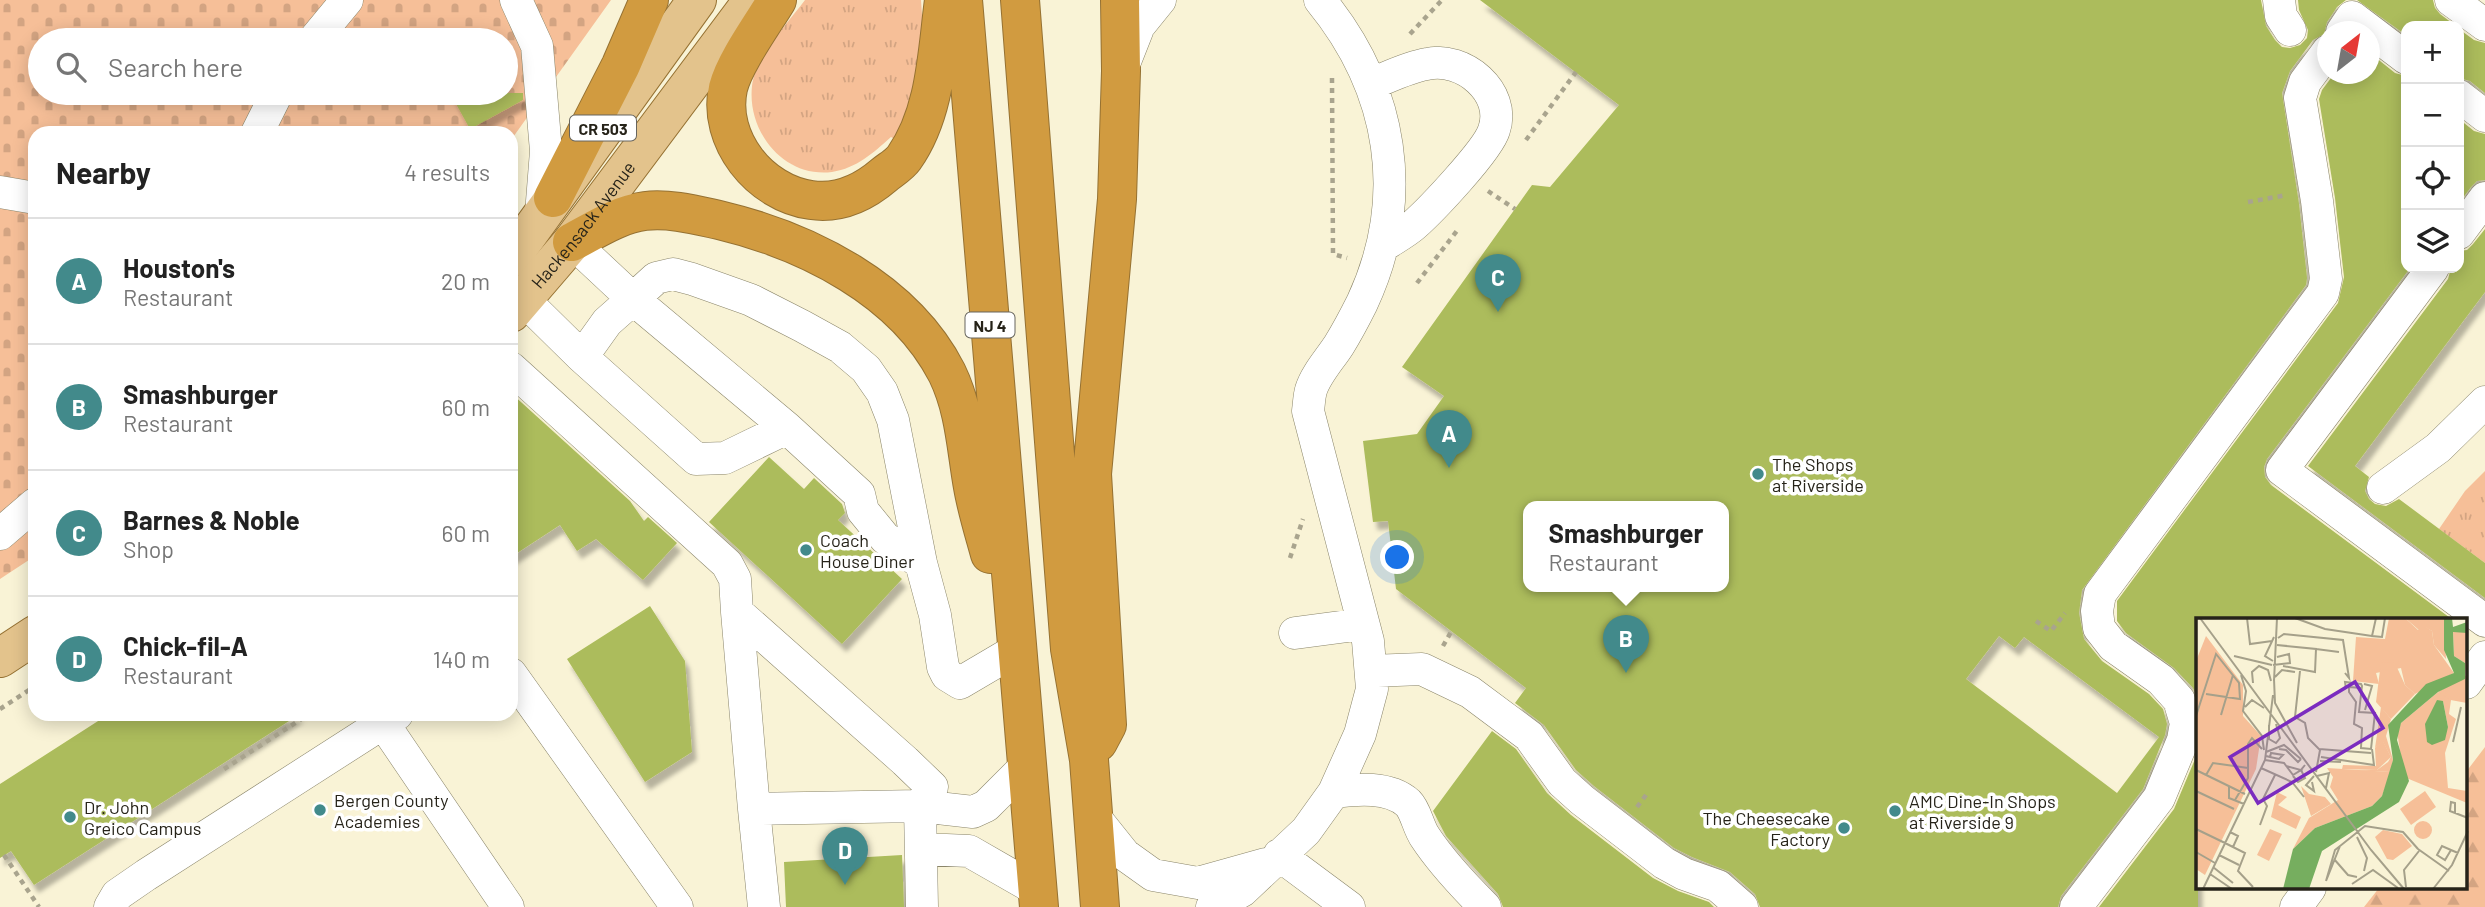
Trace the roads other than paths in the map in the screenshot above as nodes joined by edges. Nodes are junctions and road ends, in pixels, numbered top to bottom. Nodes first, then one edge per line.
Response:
1 (346, 0) edge
2 (516, 0) edge
3 (649, 0) edge
4 (697, 0) edge
5 (753, 0) edge
6 (777, 0) edge
7 (944, 0) edge
8 (963, 0) edge
9 (1020, 0) edge
10 (1120, 0) edge
11 (1160, 0) edge
12 (1320, 0) edge
13 (2279, 0) edge
14 (2451, 0) edge
15 (2485, 25) edge
16 (324, 28) edge
17 (2290, 30) dead end
18 (2380, 38) edge
19 (2401, 54) edge
20 (2317, 66) edge
21 (1121, 71) junction
22 (1371, 84) junction
23 (2464, 100) edge
24 (271, 105) edge
25 (2485, 116) edge
26 (260, 126) edge
27 (0, 192) edge
28 (28, 197) edge
29 (2485, 198) edge
30 (547, 208) junction
31 (2464, 226) edge
32 (572, 242) junction
33 (518, 248) edge
34 (1380, 257) junction
35 (2429, 273) edge
36 (633, 299) junction
37 (518, 306) edge
38 (518, 308) edge
39 (582, 356) junction
40 (518, 374) edge
41 (2485, 402) edge
42 (787, 428) junction
43 (2383, 488) dead end
44 (28, 510) edge
45 (0, 534) edge
46 (921, 563) junction
47 (737, 611) junction
48 (2485, 621) edge
49 (1363, 624) junction
50 (1295, 633) dead end
51 (28, 640) edge
52 (1016, 650) junction
53 (2485, 657) edge
54 (0, 658) edge
55 (1371, 671) junction
56 (2468, 679) edge
57 (518, 684) edge
58 (385, 721) edge
59 (392, 721) edge
60 (1089, 760) junction
61 (1027, 765) junction
62 (1334, 792) junction
63 (920, 806) junction
64 (754, 809) junction
65 (1093, 815) junction
66 (923, 849) junction
67 (1275, 859) junction
68 (2309, 890) edge
69 (1038, 899) edge
70 (110, 907) edge
71 (508, 907) edge
72 (677, 907) edge
73 (764, 907) edge
74 (922, 907) edge
75 (1100, 907) edge
76 (1212, 907) edge
77 (1349, 907) edge
78 (1485, 907) edge
79 (1742, 907) edge
80 (2076, 907) edge
81 (2296, 907) edge

1 - 16 lane
2 - 30 lane
3 - 30 highway
4 - 30 main road, Hackensack Avenue / CR 503
5 - 32 main road, Hackensack Avenue / CR 503
6 - 7 highway
8 - 52 highway, NJ 4
9 - 60 highway
10 - 21 highway
11 - 21 lane
12 - 22 lane
13 - 17 lane
14 - 15 lane
18 - 19 lane
20 - 80 lane
21 - 60 highway
22 - 34 lane
22 - 34 lane
23 - 25 lane
24 - 26 lane
27 - 28 lane
29 - 31 lane
30 - 33 main road, Hackensack Avenue / CR 503
32 - 36 lane
32 - 37 main road, Hackensack Avenue / CR 503
32 - 52 highway
34 - 49 lane
35 - 48 lane
36 - 39 lane
36 - 42 lane
36 - 46 lane
38 - 39 lane
39 - 42 lane
40 - 47 lane
41 - 43 lane
42 - 46 lane
44 - 45 lane
46 - 52 lane
47 - 63 lane
47 - 64 lane
49 - 50 lane
49 - 55 lane
51 - 54 main road
52 - 61 highway, NJ 4
53 - 56 lane
55 - 62 lane
55 - 79 lane
57 - 72 lane
58 - 70 lane
59 - 71 lane
60 - 65 highway
61 - 63 lane
61 - 69 highway, NJ 4
62 - 67 lane
62 - 78 lane
63 - 64 lane
63 - 66 lane
64 - 73 lane
65 - 67 lane
65 - 75 highway
66 - 69 lane
66 - 74 lane
67 - 76 lane
67 - 77 lane
68 - 81 lane

